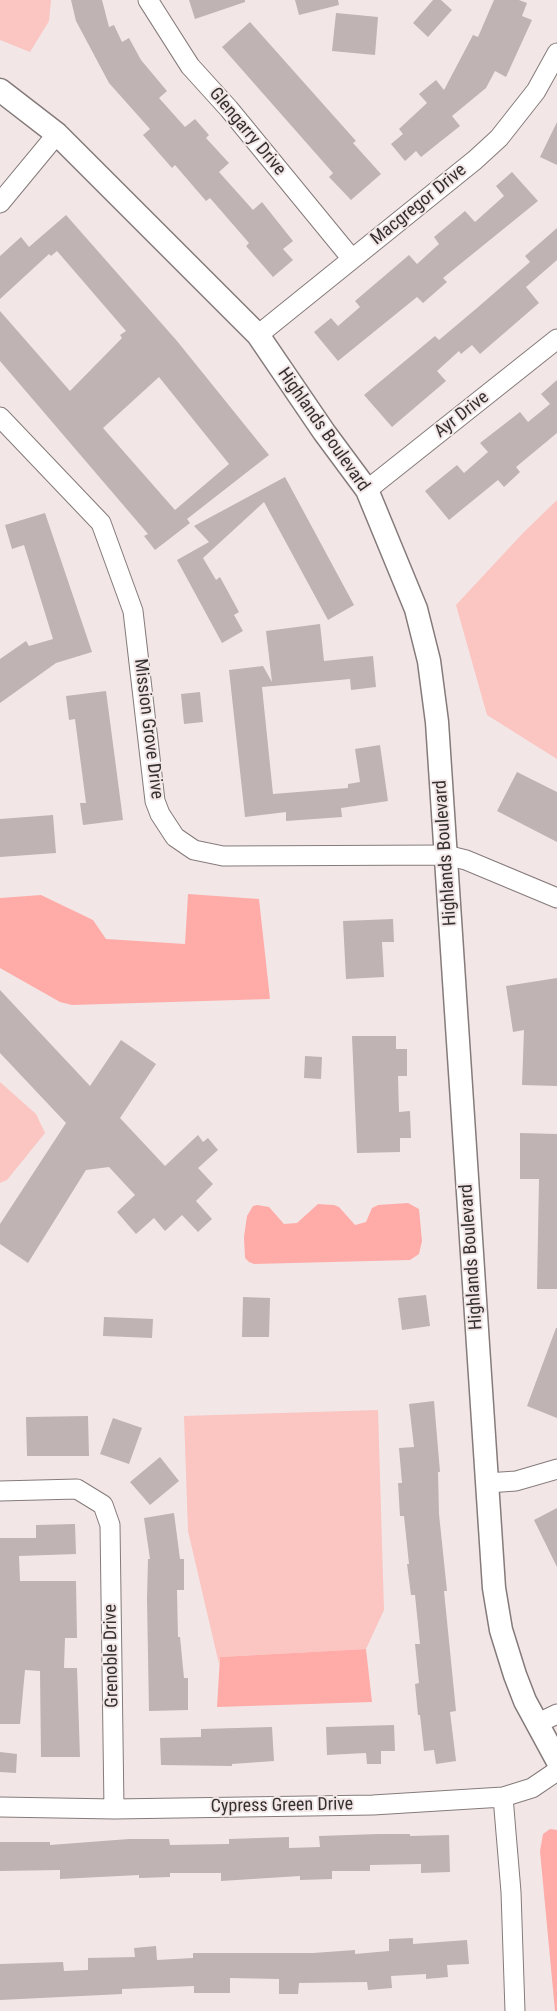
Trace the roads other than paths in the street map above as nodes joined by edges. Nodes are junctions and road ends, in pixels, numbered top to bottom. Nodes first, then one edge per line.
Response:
1 (148, 0) edge
2 (557, 53) edge
3 (552, 75) edge
4 (0, 90) edge
5 (57, 134) junction
6 (0, 203) edge
7 (352, 259) junction
8 (258, 335) junction
9 (557, 340) edge
10 (0, 417) edge
11 (367, 490) junction
12 (446, 855) junction
13 (557, 898) edge
14 (557, 1469) edge
15 (487, 1483) junction
16 (0, 1491) edge
17 (557, 1714) edge
18 (536, 1724) junction
19 (557, 1760) edge
20 (557, 1771) edge
21 (503, 1797) junction
22 (0, 1807) edge
23 (114, 1808) junction
24 (515, 2011) edge

1 - 7 street, Glengarry Drive
2 - 3 street, Macgregor Drive
3 - 7 street, Macgregor Drive
4 - 5 street, Highlands Boulevard
5 - 6 street
5 - 8 street, Highlands Boulevard
7 - 8 street, Macgregor Drive
8 - 11 street, Highlands Boulevard
9 - 11 street, Ayr Drive
10 - 12 street, Mission Grove Drive
11 - 12 street, Highlands Boulevard
12 - 13 street, Mission Grove Drive
12 - 15 street, Highlands Boulevard
14 - 15 street
15 - 18 street, Highlands Boulevard
16 - 23 street, Grenoble Drive
17 - 18 street
18 - 19 street, Highlands Boulevard
20 - 21 street, Cypress Green Drive
21 - 23 street, Cypress Green Drive
21 - 24 street
22 - 23 street, Cypress Green Drive

